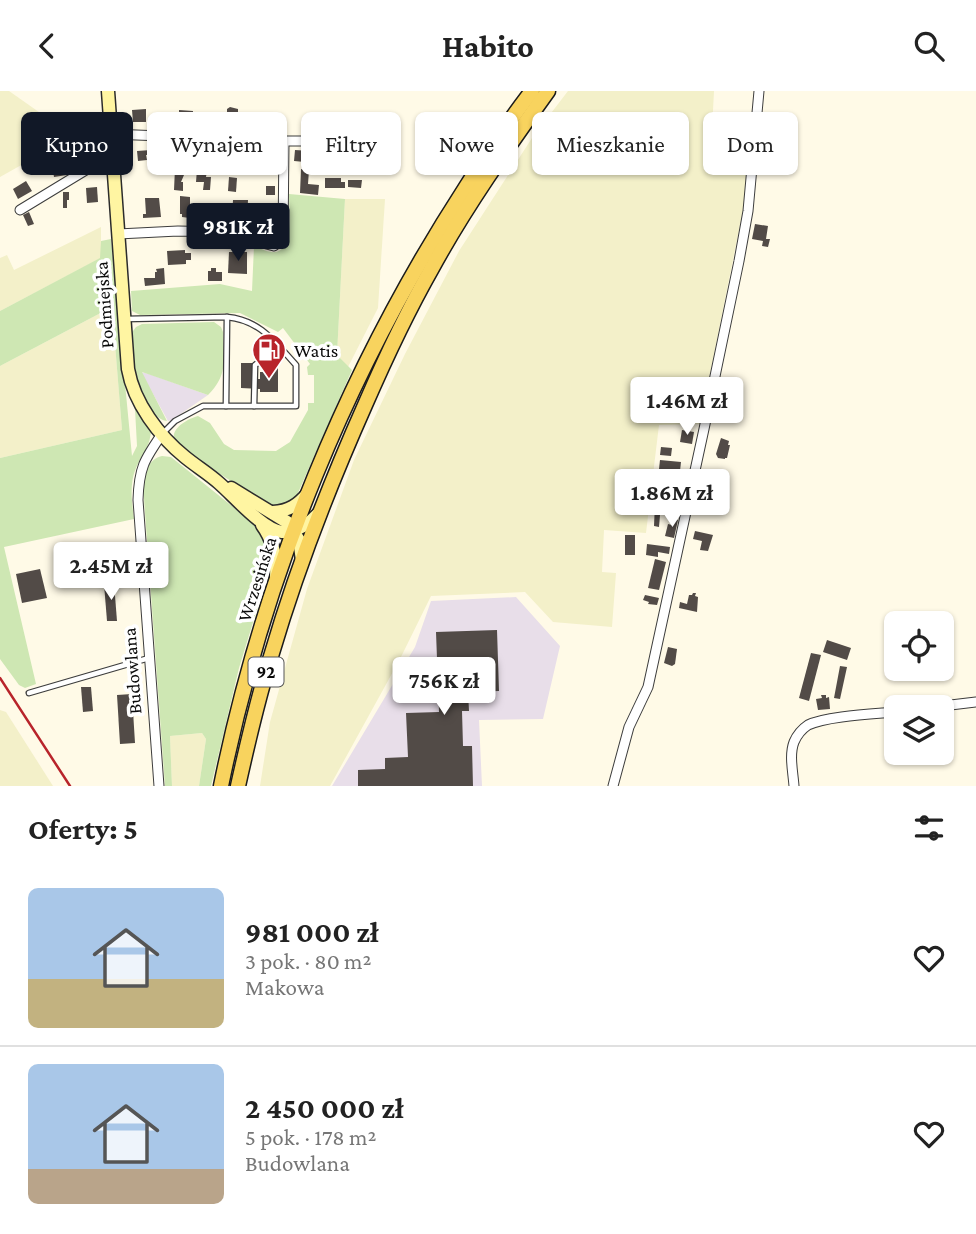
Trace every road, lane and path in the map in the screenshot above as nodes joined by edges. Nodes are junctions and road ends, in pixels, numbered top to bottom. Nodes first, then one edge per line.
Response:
1 (108, 91) edge
2 (532, 91) edge
3 (548, 91) edge
4 (759, 91) edge
5 (109, 112) edge
6 (78, 175) edge
7 (114, 175) edge
8 (284, 175) edge
9 (20, 210) dead end
10 (118, 234) junction
11 (227, 317) junction
12 (124, 319) junction
13 (280, 347) junction
14 (226, 406) junction
15 (254, 406) junction
16 (162, 434) junction
17 (218, 481) junction
18 (310, 491) junction
19 (273, 512) junction
20 (319, 513) junction
21 (256, 516) junction
22 (294, 530) junction
23 (302, 561) junction
24 (276, 583) junction
25 (149, 657) junction
26 (29, 692) dead end
27 (976, 702) edge
28 (954, 705) edge
29 (884, 713) edge
30 (159, 786) edge
31 (221, 786) edge
32 (238, 786) edge
33 (613, 786) edge
34 (794, 786) edge

1 - 5 street, Podmiejska
2 - 18 main road, Wrzesińska / 92
3 - 20 main road, Wrzesińska / 92
4 - 33 street
6 - 9 street
7 - 10 street, Podmiejska
8 - 10 street
10 - 12 street, Podmiejska
11 - 12 lane
11 - 13 lane
11 - 14 lane
12 - 16 street, Podmiejska
13 - 15 lane
13 - 15 lane
14 - 15 lane
14 - 16 lane
16 - 17 street, Podmiejska
16 - 25 street, Budowlana
17 - 19 street, Podmiejska
17 - 21 street, Podmiejska
18 - 19 street
18 - 22 main road, Wrzesińska / 92
19 - 22 street, Podmiejska
20 - 22 street
20 - 23 main road, Wrzesińska / 92
21 - 22 street, Podmiejska
21 - 24 street
22 - 23 street
22 - 24 main road, Wrzesińska / 92
23 - 32 main road, Wrzesińska / 92
24 - 31 main road, Wrzesińska / 92
25 - 26 lane
25 - 30 street, Budowlana
27 - 28 street
29 - 34 street

